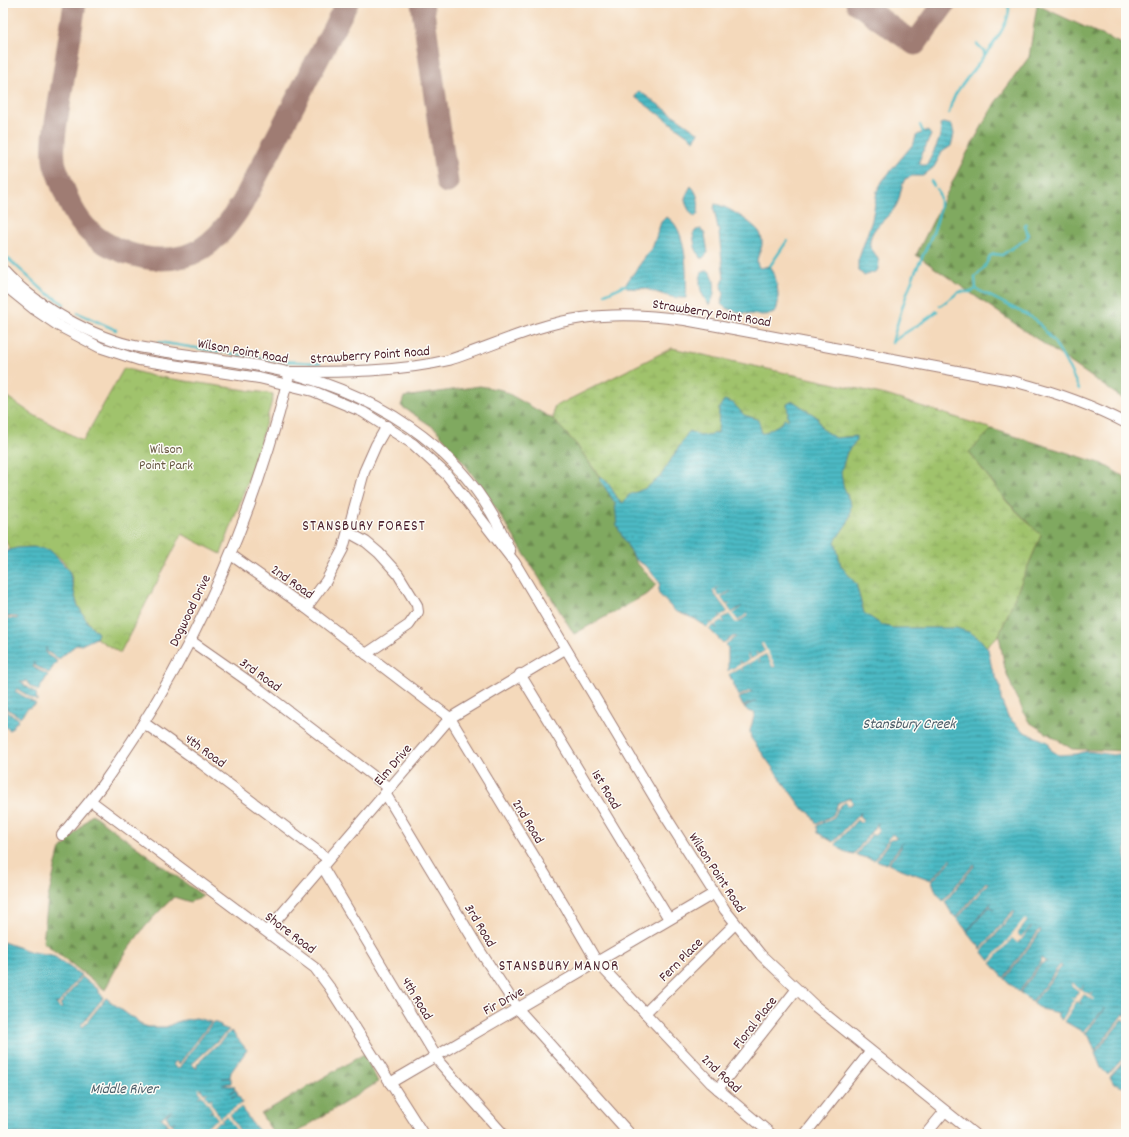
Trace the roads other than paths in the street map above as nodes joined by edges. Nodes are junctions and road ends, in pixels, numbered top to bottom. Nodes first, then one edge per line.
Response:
1 (3, 270) edge
2 (8, 289) edge
3 (290, 372) junction
4 (287, 384) junction
5 (1126, 423) edge
6 (387, 426) junction
7 (348, 532) junction
8 (231, 555) junction
9 (515, 563) junction
10 (306, 608) junction
11 (191, 641) junction
12 (565, 648) junction
13 (366, 654) junction
14 (520, 674) junction
15 (450, 718) junction
16 (144, 723) junction
17 (387, 791) junction
18 (91, 801) junction
19 (62, 835) dead end
20 (325, 862) junction
21 (713, 894) junction
22 (669, 919) junction
23 (735, 924) junction
24 (267, 931) junction
25 (596, 962) junction
26 (796, 990) junction
27 (518, 1009) junction
28 (645, 1013) junction
29 (870, 1052) junction
30 (436, 1055) junction
31 (390, 1083) junction
32 (718, 1089) junction
33 (945, 1111) junction
34 (423, 1134) edge
35 (503, 1134) edge
36 (630, 1134) edge
37 (771, 1134) edge
38 (805, 1134) edge
39 (926, 1134) edge
40 (974, 1134) edge

1 - 2 street, Wilson Point Road
2 - 3 street, Wilson Point Road
2 - 4 street, Wilson Point Road
3 - 4 street, Dogwood Drive
3 - 5 street, Strawberry Point Road
3 - 9 street, Wilson Point Road
4 - 6 street, Wilson Point Road
4 - 8 street, Dogwood Drive
6 - 7 street
6 - 9 street, Wilson Point Road
7 - 10 street
7 - 13 street
8 - 10 street, 2nd Road
8 - 11 street, Dogwood Drive
9 - 12 street, Wilson Point Road
10 - 13 street, 2nd Road
11 - 16 street, Dogwood Drive
11 - 17 street, 3rd Road
12 - 14 street, Elm Drive
12 - 21 street, Wilson Point Road
13 - 15 street, 2nd Road
14 - 15 street, Elm Drive
14 - 22 street, 1st Road
15 - 17 street, Elm Drive
15 - 25 street, 2nd Road
16 - 18 street, Dogwood Drive
16 - 20 street, 4th Road
17 - 20 street, Elm Drive
17 - 27 street, 3rd Road
18 - 19 street, Dogwood Drive
18 - 24 street, Shore Road
20 - 24 street, Elm Drive
20 - 30 street, 4th Road
21 - 22 street, Fir Drive
21 - 23 street, Wilson Point Road
22 - 25 street, Fir Drive
23 - 26 street, Wilson Point Road
23 - 28 street, Fern Place
24 - 31 street, Shore Road
25 - 27 street, Fir Drive
25 - 28 street, 2nd Road
26 - 29 street, Wilson Point Road
26 - 32 street, Floral Place
27 - 30 street, Fir Drive
27 - 36 street, 3rd Road
28 - 32 street, 2nd Road
29 - 33 street, Wilson Point Road
29 - 38 street
30 - 31 street, Fir Drive
30 - 35 street, 4th Road
31 - 34 street, Shore Road
32 - 37 street, 2nd Road
33 - 39 street
33 - 40 street, Wilson Point Road

